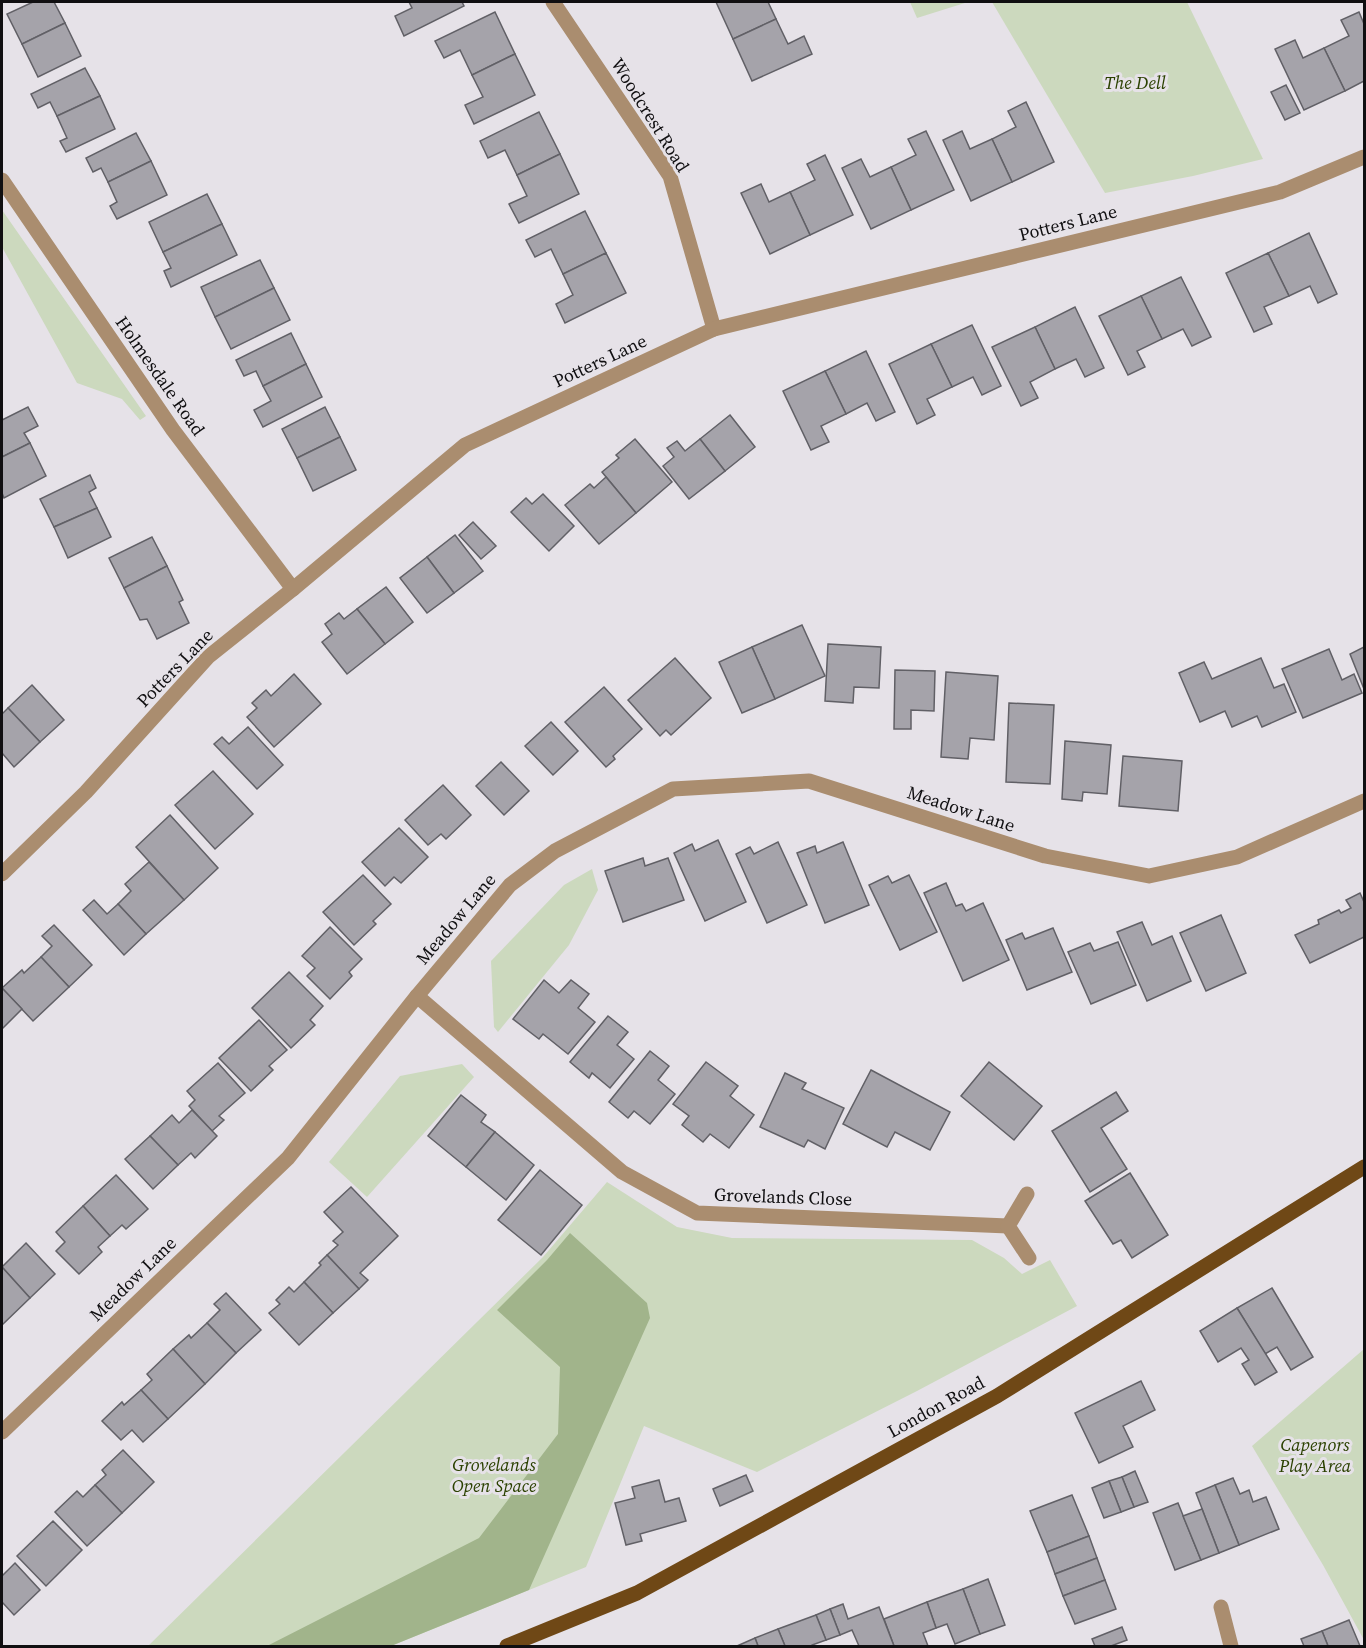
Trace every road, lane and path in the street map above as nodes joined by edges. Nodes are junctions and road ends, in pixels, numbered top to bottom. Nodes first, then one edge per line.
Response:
1 (553, 2) edge
2 (1365, 157) edge
3 (2, 180) edge
4 (714, 329) junction
5 (294, 589) junction
6 (1365, 801) edge
7 (2, 874) edge
8 (417, 996) junction
9 (1365, 1167) edge
10 (1027, 1194) dead end
11 (1008, 1226) junction
12 (1029, 1258) dead end
13 (2, 1432) edge
14 (1221, 1607) dead end
15 (507, 1647) edge
16 (1231, 1647) edge

1 - 4 street, Woodcrest Road
2 - 4 street, Potters Lane
3 - 5 street, Holmesdale Road
4 - 5 street, Potters Lane
5 - 7 street, Potters Lane
6 - 8 street, Meadow Lane
8 - 11 street, Grovelands Close
8 - 13 street, Meadow Lane
9 - 15 main road, London Road
10 - 11 street
11 - 12 street
14 - 16 street

